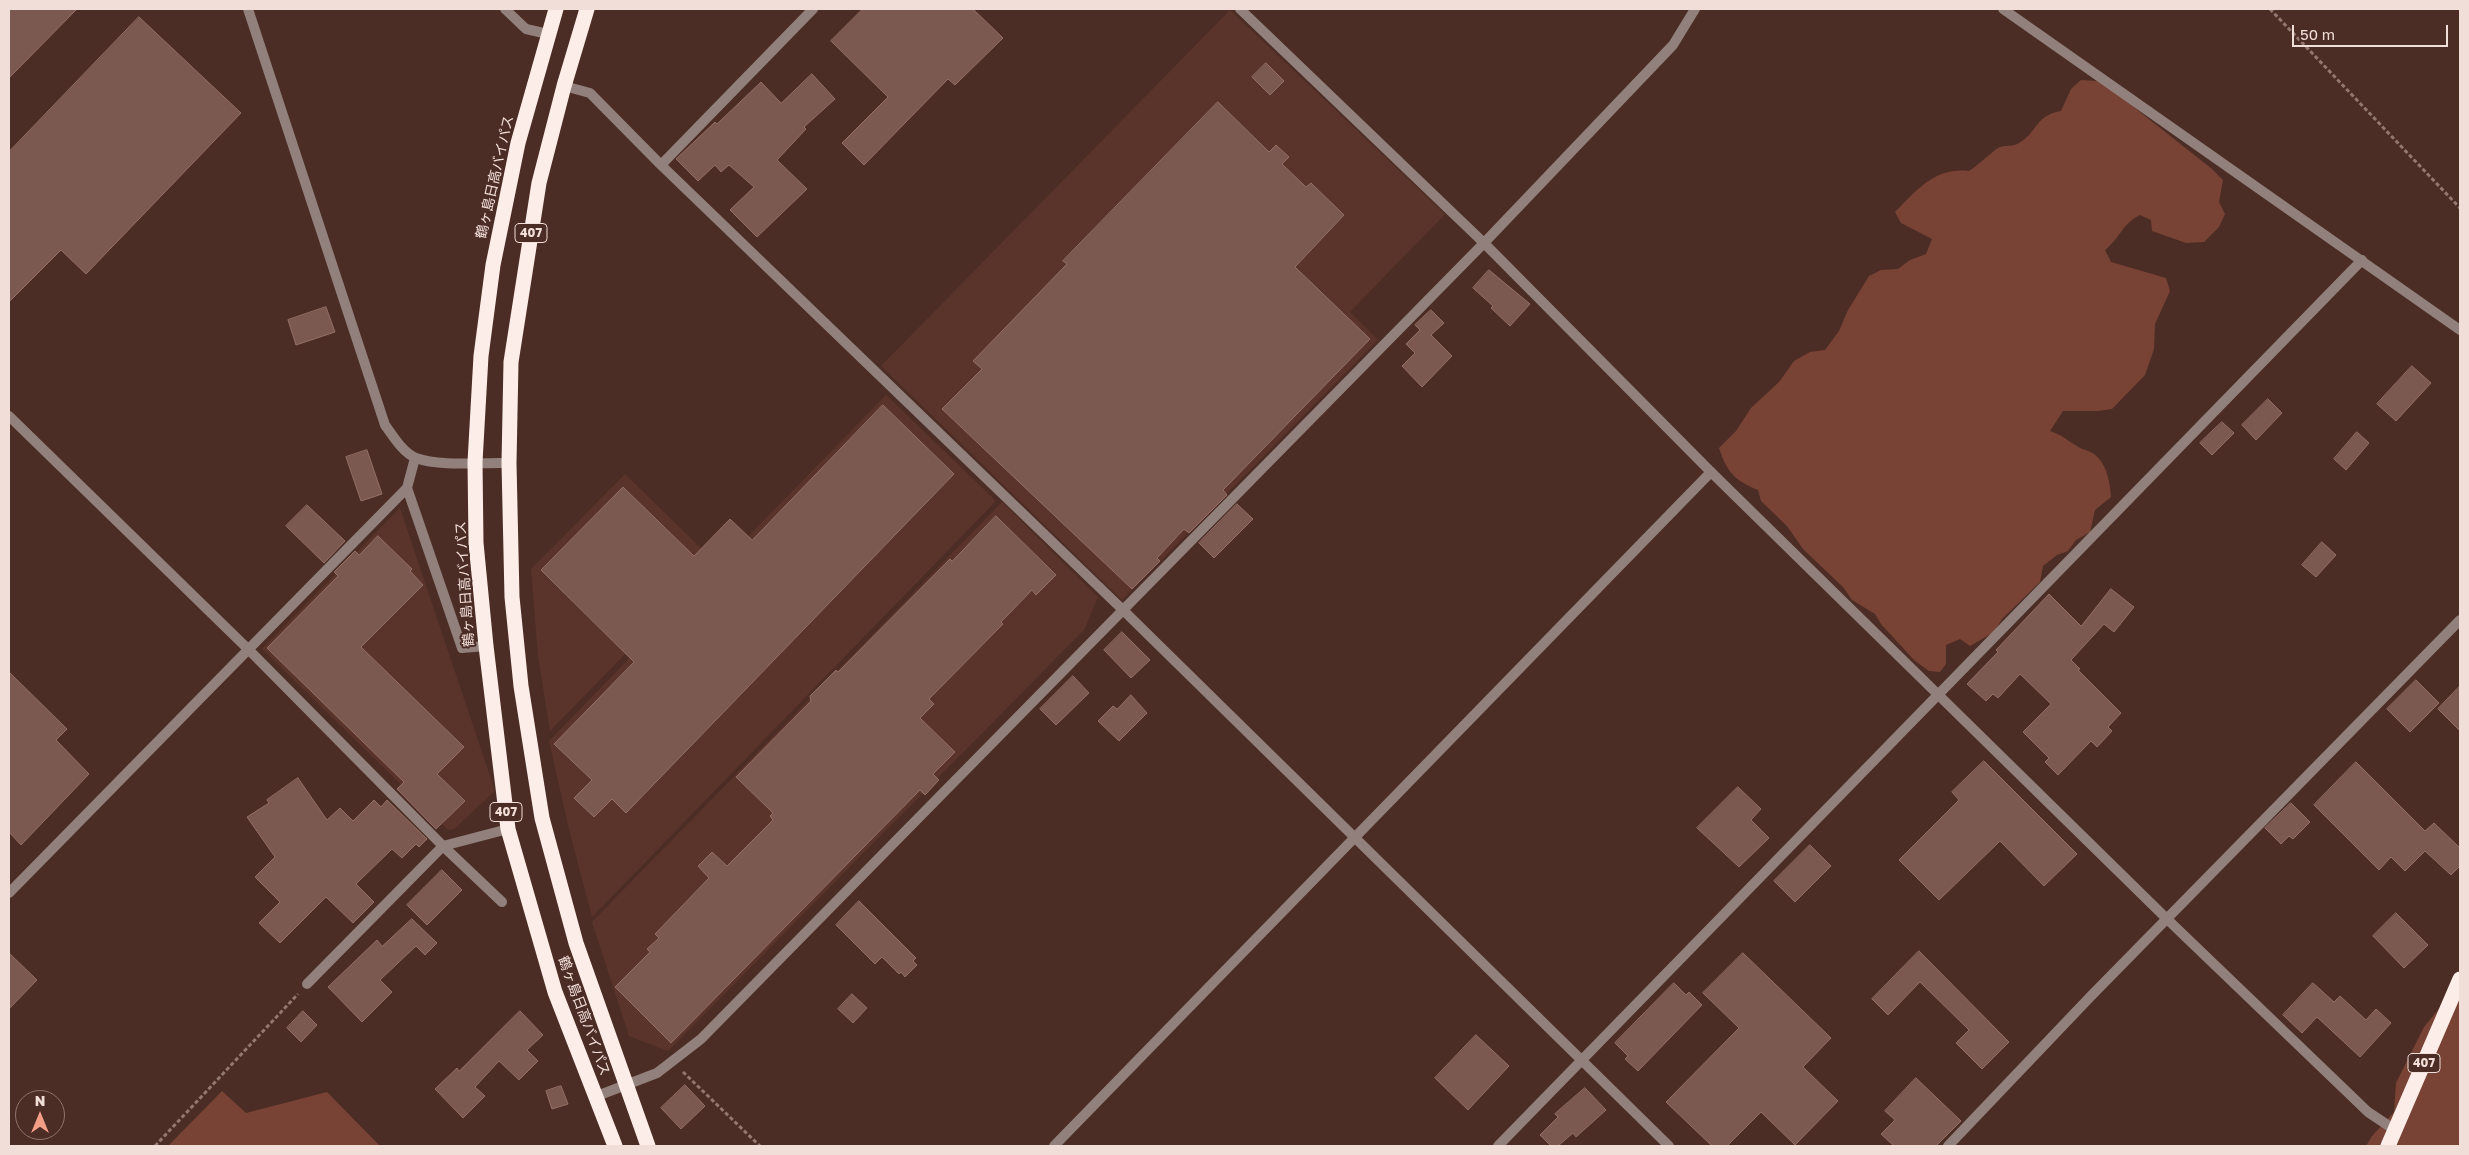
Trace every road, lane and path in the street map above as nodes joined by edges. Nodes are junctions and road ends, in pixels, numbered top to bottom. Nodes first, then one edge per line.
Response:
1 (248, 9) edge
2 (505, 9) edge
3 (556, 9) edge
4 (587, 9) edge
5 (813, 9) edge
6 (1240, 9) edge
7 (1695, 9) edge
8 (2003, 9) edge
9 (2270, 9) edge
10 (548, 34) junction
11 (564, 86) junction
12 (661, 165) junction
13 (2460, 208) edge
14 (1484, 243) junction
15 (2362, 260) junction
16 (2460, 330) edge
17 (9, 416) edge
18 (415, 458) junction
19 (475, 462) junction
20 (509, 463) junction
21 (1711, 472) junction
22 (407, 488) junction
23 (1124, 611) junction
24 (2460, 620) edge
25 (486, 646) junction
26 (249, 650) junction
27 (1940, 695) junction
28 (508, 829) junction
29 (1354, 837) junction
30 (444, 846) junction
31 (9, 894) edge
32 (502, 902) dead end
33 (2167, 919) junction
34 (2460, 979) edge
35 (308, 984) joint
36 (1581, 1061) junction
37 (674, 1062) junction
38 (627, 1086) junction
39 (597, 1096) junction
40 (2395, 1130) junction
41 (155, 1146) edge
42 (615, 1146) edge
43 (648, 1146) edge
44 (760, 1146) edge
45 (1054, 1146) edge
46 (1498, 1146) edge
47 (1669, 1146) edge
48 (1948, 1146) edge
49 (2388, 1146) edge

1 - 18 street
2 - 10 street
3 - 10 highway, 鶴ヶ島日高バイパス / 407
4 - 11 highway, 鶴ヶ島日高バイパス / 407
5 - 12 street
6 - 14 street
7 - 14 street
8 - 15 street
9 - 13 path
10 - 19 highway, 鶴ヶ島日高バイパス / 407
11 - 12 street
11 - 20 highway, 鶴ヶ島日高バイパス / 407
12 - 23 street
14 - 21 street
14 - 23 street
15 - 16 street
15 - 27 street
17 - 26 street
18 - 19 street
18 - 22 street
19 - 20 street
19 - 25 highway, 鶴ヶ島日高バイパス / 407
20 - 38 highway, 鶴ヶ島日高バイパス / 407
21 - 27 street
21 - 29 street
22 - 25 street
22 - 26 street
23 - 29 street
23 - 37 street
24 - 33 street
25 - 28 highway, 鶴ヶ島日高バイパス / 407
26 - 30 street
26 - 31 street
27 - 33 street
27 - 36 street
28 - 30 street
28 - 39 highway, 鶴ヶ島日高バイパス / 407
29 - 36 street
29 - 45 street
30 - 32 street
30 - 35 street
33 - 40 street
33 - 48 street
34 - 40 highway, 407
35 - 41 path
36 - 46 street
36 - 47 street
37 - 38 street
37 - 44 path
38 - 39 street
38 - 43 highway, 鶴ヶ島日高バイパス / 407
39 - 42 highway, 鶴ヶ島日高バイパス / 407
40 - 49 highway, 407

